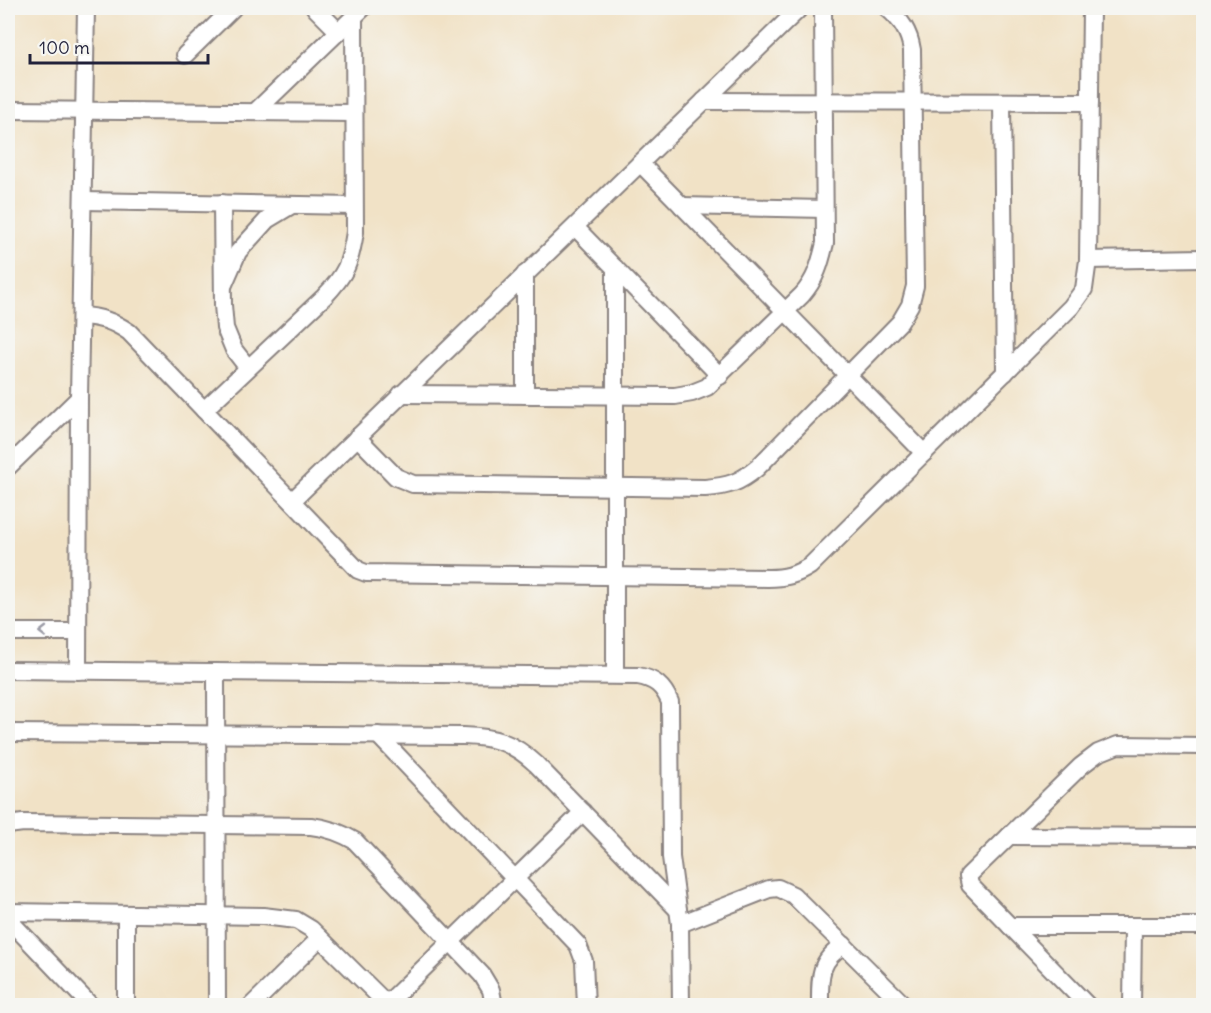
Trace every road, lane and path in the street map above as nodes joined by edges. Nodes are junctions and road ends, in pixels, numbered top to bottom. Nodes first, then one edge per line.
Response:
1 (86, 8) edge
2 (233, 8) edge
3 (315, 8) edge
4 (801, 8) edge
5 (823, 8) edge
6 (887, 8) edge
7 (1091, 8) edge
8 (358, 12) edge
9 (338, 31) junction
10 (185, 55) dead end
11 (704, 102) junction
12 (824, 102) junction
13 (913, 102) junction
14 (1002, 102) junction
15 (1090, 102) junction
16 (8, 110) edge
17 (84, 111) junction
18 (255, 112) junction
19 (354, 113) junction
20 (640, 163) junction
21 (82, 201) junction
22 (222, 203) junction
23 (292, 205) junction
24 (354, 206) junction
25 (682, 206) junction
26 (824, 209) junction
27 (575, 226) junction
28 (1203, 258) edge
29 (1088, 260) junction
30 (615, 268) junction
31 (525, 274) junction
32 (223, 288) junction
33 (785, 312) junction
34 (81, 316) junction
35 (248, 368) junction
36 (1005, 373) junction
37 (848, 375) junction
38 (720, 376) junction
39 (401, 394) junction
40 (525, 395) junction
41 (615, 396) junction
42 (79, 398) junction
43 (204, 410) junction
44 (357, 437) junction
45 (924, 453) junction
46 (8, 467) edge
47 (615, 487) junction
48 (292, 501) junction
49 (615, 577) junction
50 (8, 632) edge
51 (78, 632) junction
52 (8, 670) edge
53 (78, 671) junction
54 (216, 672) junction
55 (615, 675) junction
56 (8, 733) edge
57 (216, 734) junction
58 (378, 735) junction
59 (1203, 746) edge
60 (583, 812) junction
61 (8, 825) edge
62 (217, 825) junction
63 (1009, 836) junction
64 (1203, 837) edge
65 (514, 878) junction
66 (8, 912) edge
67 (126, 914) junction
68 (217, 915) junction
69 (679, 917) junction
70 (8, 919) edge
71 (1010, 926) junction
72 (1133, 926) junction
73 (1203, 926) edge
74 (320, 938) junction
75 (450, 941) junction
76 (844, 945) junction
77 (91, 1005) edge
78 (126, 1005) edge
79 (217, 1005) edge
80 (251, 1005) edge
81 (387, 1005) edge
82 (494, 1005) edge
83 (586, 1005) edge
84 (681, 1005) edge
85 (820, 1005) edge
86 (906, 1005) edge
87 (1088, 1005) edge
88 (1132, 1005) edge

1 - 17 street
2 - 10 street
3 - 9 street
4 - 11 street
5 - 12 street
6 - 13 street
7 - 15 street
8 - 9 street
8 - 19 street
9 - 18 street
11 - 12 street
11 - 20 street
12 - 13 street
12 - 26 street
13 - 14 street
13 - 37 street
14 - 15 street
14 - 36 street
15 - 29 street
16 - 17 street
17 - 18 street
17 - 21 street
18 - 19 street
19 - 24 street
20 - 25 street
20 - 27 street
21 - 22 street
21 - 34 street
22 - 23 street
22 - 32 street
23 - 24 street
23 - 32 street
24 - 35 street
25 - 26 street
25 - 33 street
26 - 33 street
27 - 30 street
27 - 31 street
28 - 29 street
29 - 36 street
30 - 38 street
30 - 41 street
31 - 39 street
31 - 40 street
32 - 35 street
33 - 37 street
33 - 38 street
34 - 42 street
34 - 43 street
35 - 43 street
36 - 45 street
37 - 45 street
37 - 47 street
38 - 41 street
39 - 40 street
39 - 44 street
40 - 41 street
41 - 47 street
42 - 46 street
42 - 51 street
43 - 48 street
44 - 47 street
44 - 48 street
45 - 49 street
47 - 49 street
48 - 49 street
49 - 55 street
51 -> 50 street
51 - 53 street
52 - 53 street
53 - 54 street
54 - 55 street
54 - 57 street
55 - 69 street
56 - 57 street
57 - 58 street
57 - 62 street
58 - 60 street
58 - 65 street
59 - 63 street
60 - 65 street
60 - 69 street
61 - 62 street
62 - 68 street
62 - 75 street
63 - 64 street
63 - 71 street
65 - 75 street
65 - 83 street
66 - 67 street
67 - 68 street
67 - 78 street
68 - 74 street
68 - 79 street
69 - 76 street
69 - 84 street
70 - 77 street
71 - 72 street
71 - 87 street
72 - 73 street
72 - 88 street
74 - 80 street
74 - 81 street
75 - 81 street
75 - 82 street
76 - 85 street
76 - 86 street

